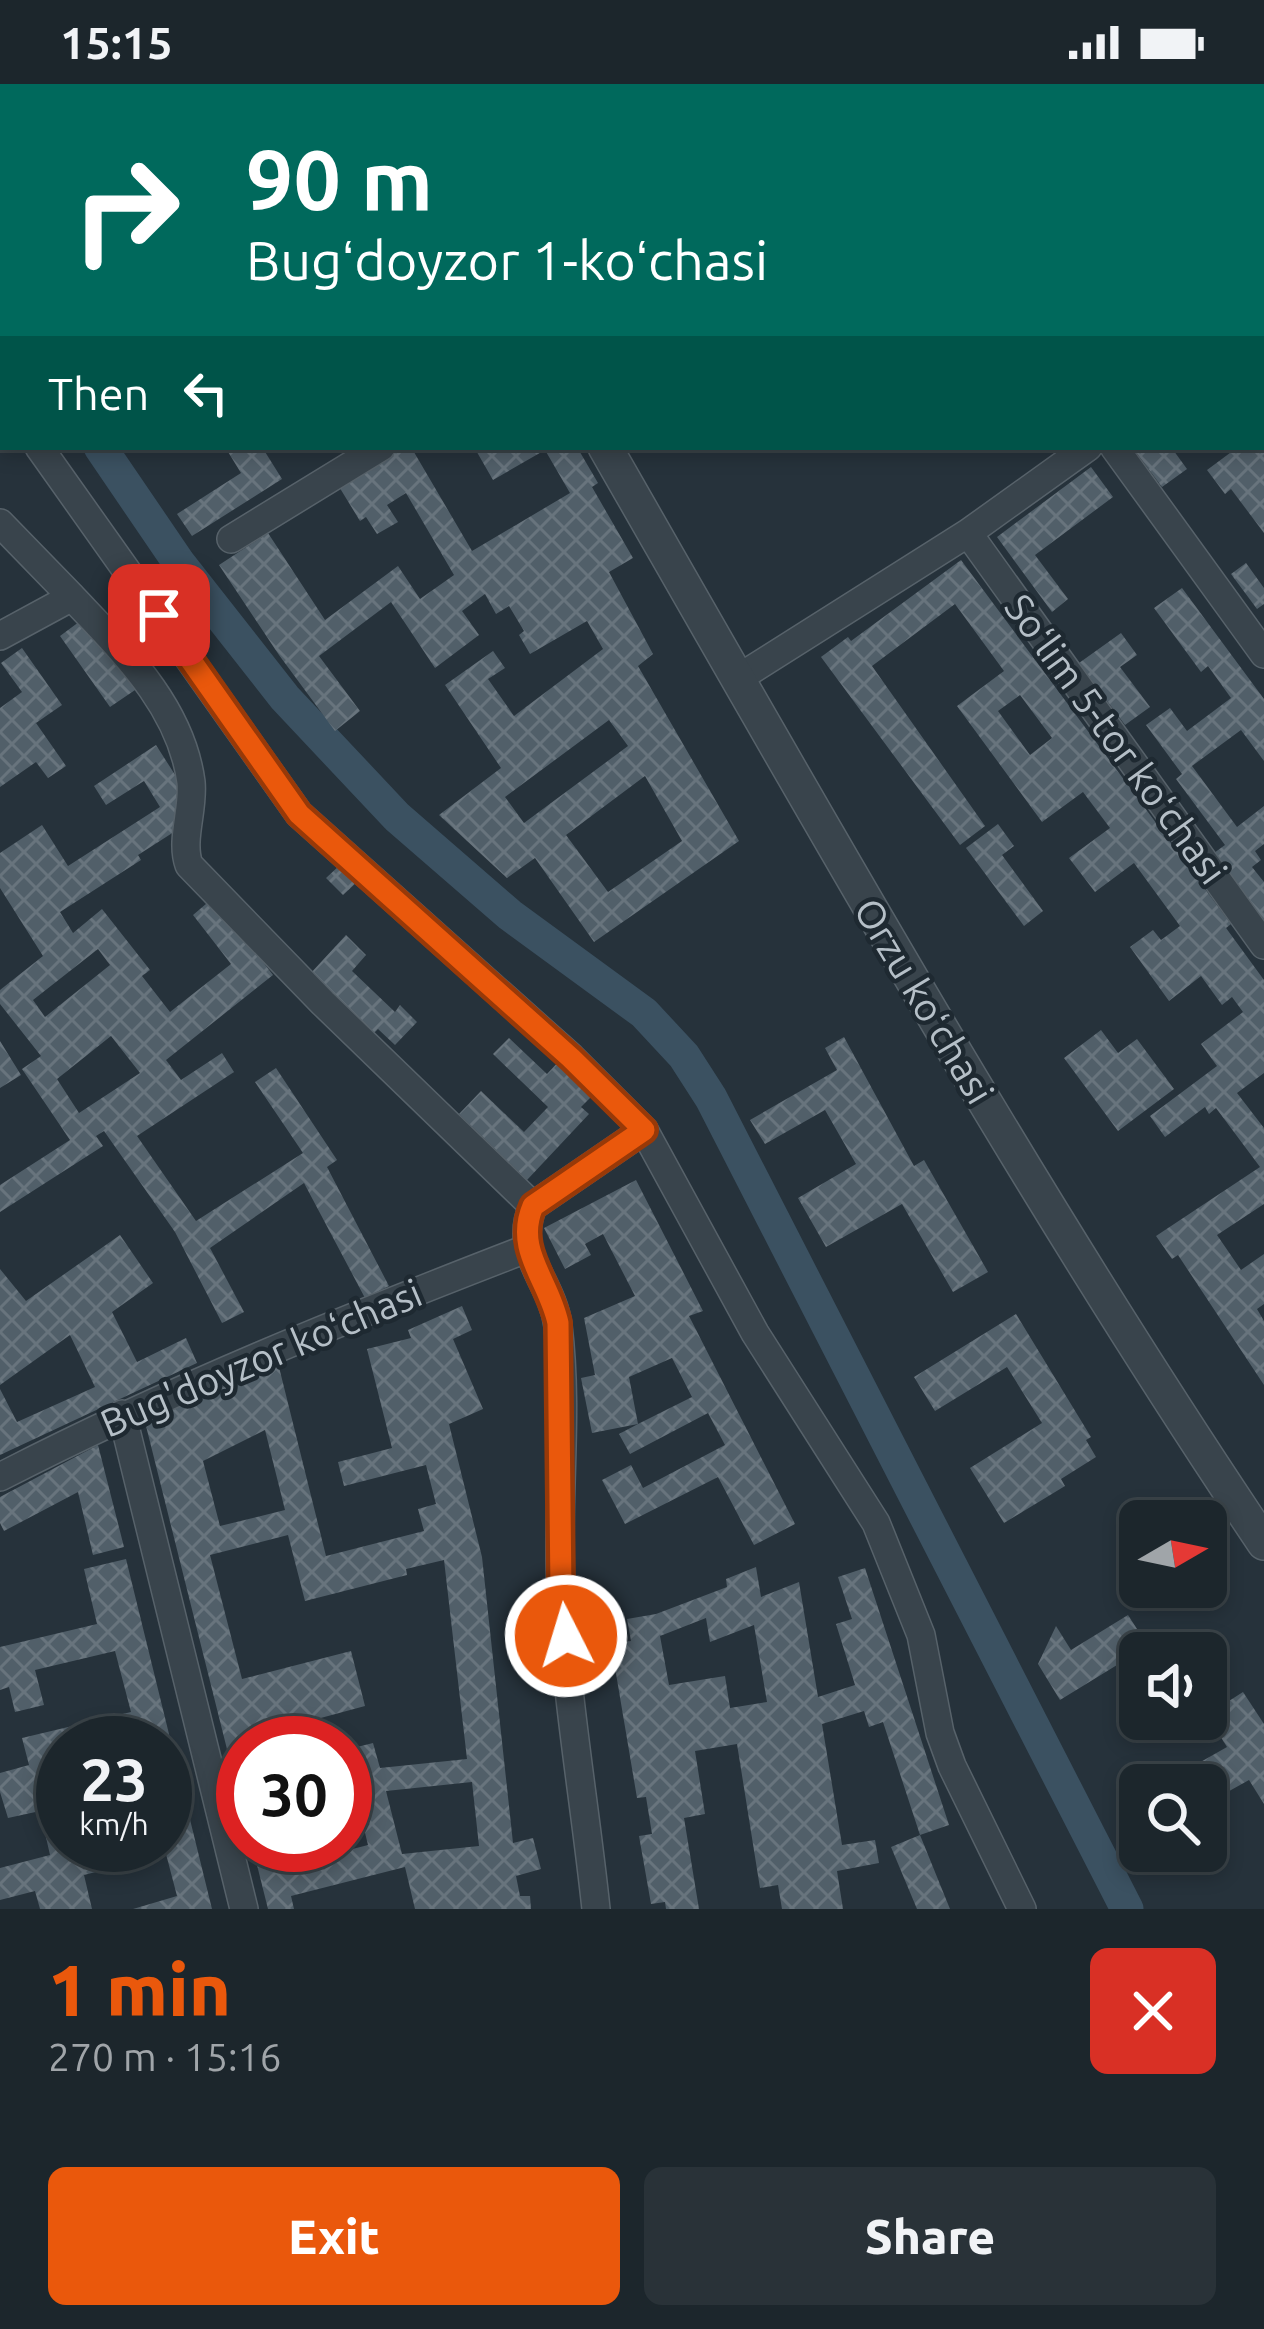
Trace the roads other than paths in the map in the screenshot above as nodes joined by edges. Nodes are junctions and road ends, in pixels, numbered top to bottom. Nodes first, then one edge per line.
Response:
1 (42, 450) edge
2 (376, 450) edge
3 (607, 450) edge
4 (1084, 450) edge
5 (1116, 450) edge
6 (0, 523) edge
7 (968, 533) junction
8 (231, 538) dead end
9 (72, 597) junction
10 (0, 636) edge
11 (1264, 654) edge
12 (737, 679) junction
13 (1264, 945) edge
14 (644, 1130) junction
15 (533, 1206) junction
16 (526, 1249) junction
17 (122, 1414) junction
18 (0, 1477) edge
19 (1264, 1543) edge
20 (244, 1909) edge
21 (596, 1909) edge
22 (1022, 1909) edge

1 - 14 street
2 - 8 street
3 - 12 street, Orzu koʻchasi
4 - 7 street
5 - 11 street
6 - 9 street
7 - 12 street
7 - 13 street, Soʻlim 5-tor koʻchasi
9 - 10 street
9 - 15 street
12 - 19 street, Orzu koʻchasi
14 - 15 street
14 - 22 street
15 - 16 street
16 - 17 street, Bug'doyzor koʻchasi
16 - 21 street
17 - 18 street, Bug'doyzor koʻchasi
17 - 20 street

